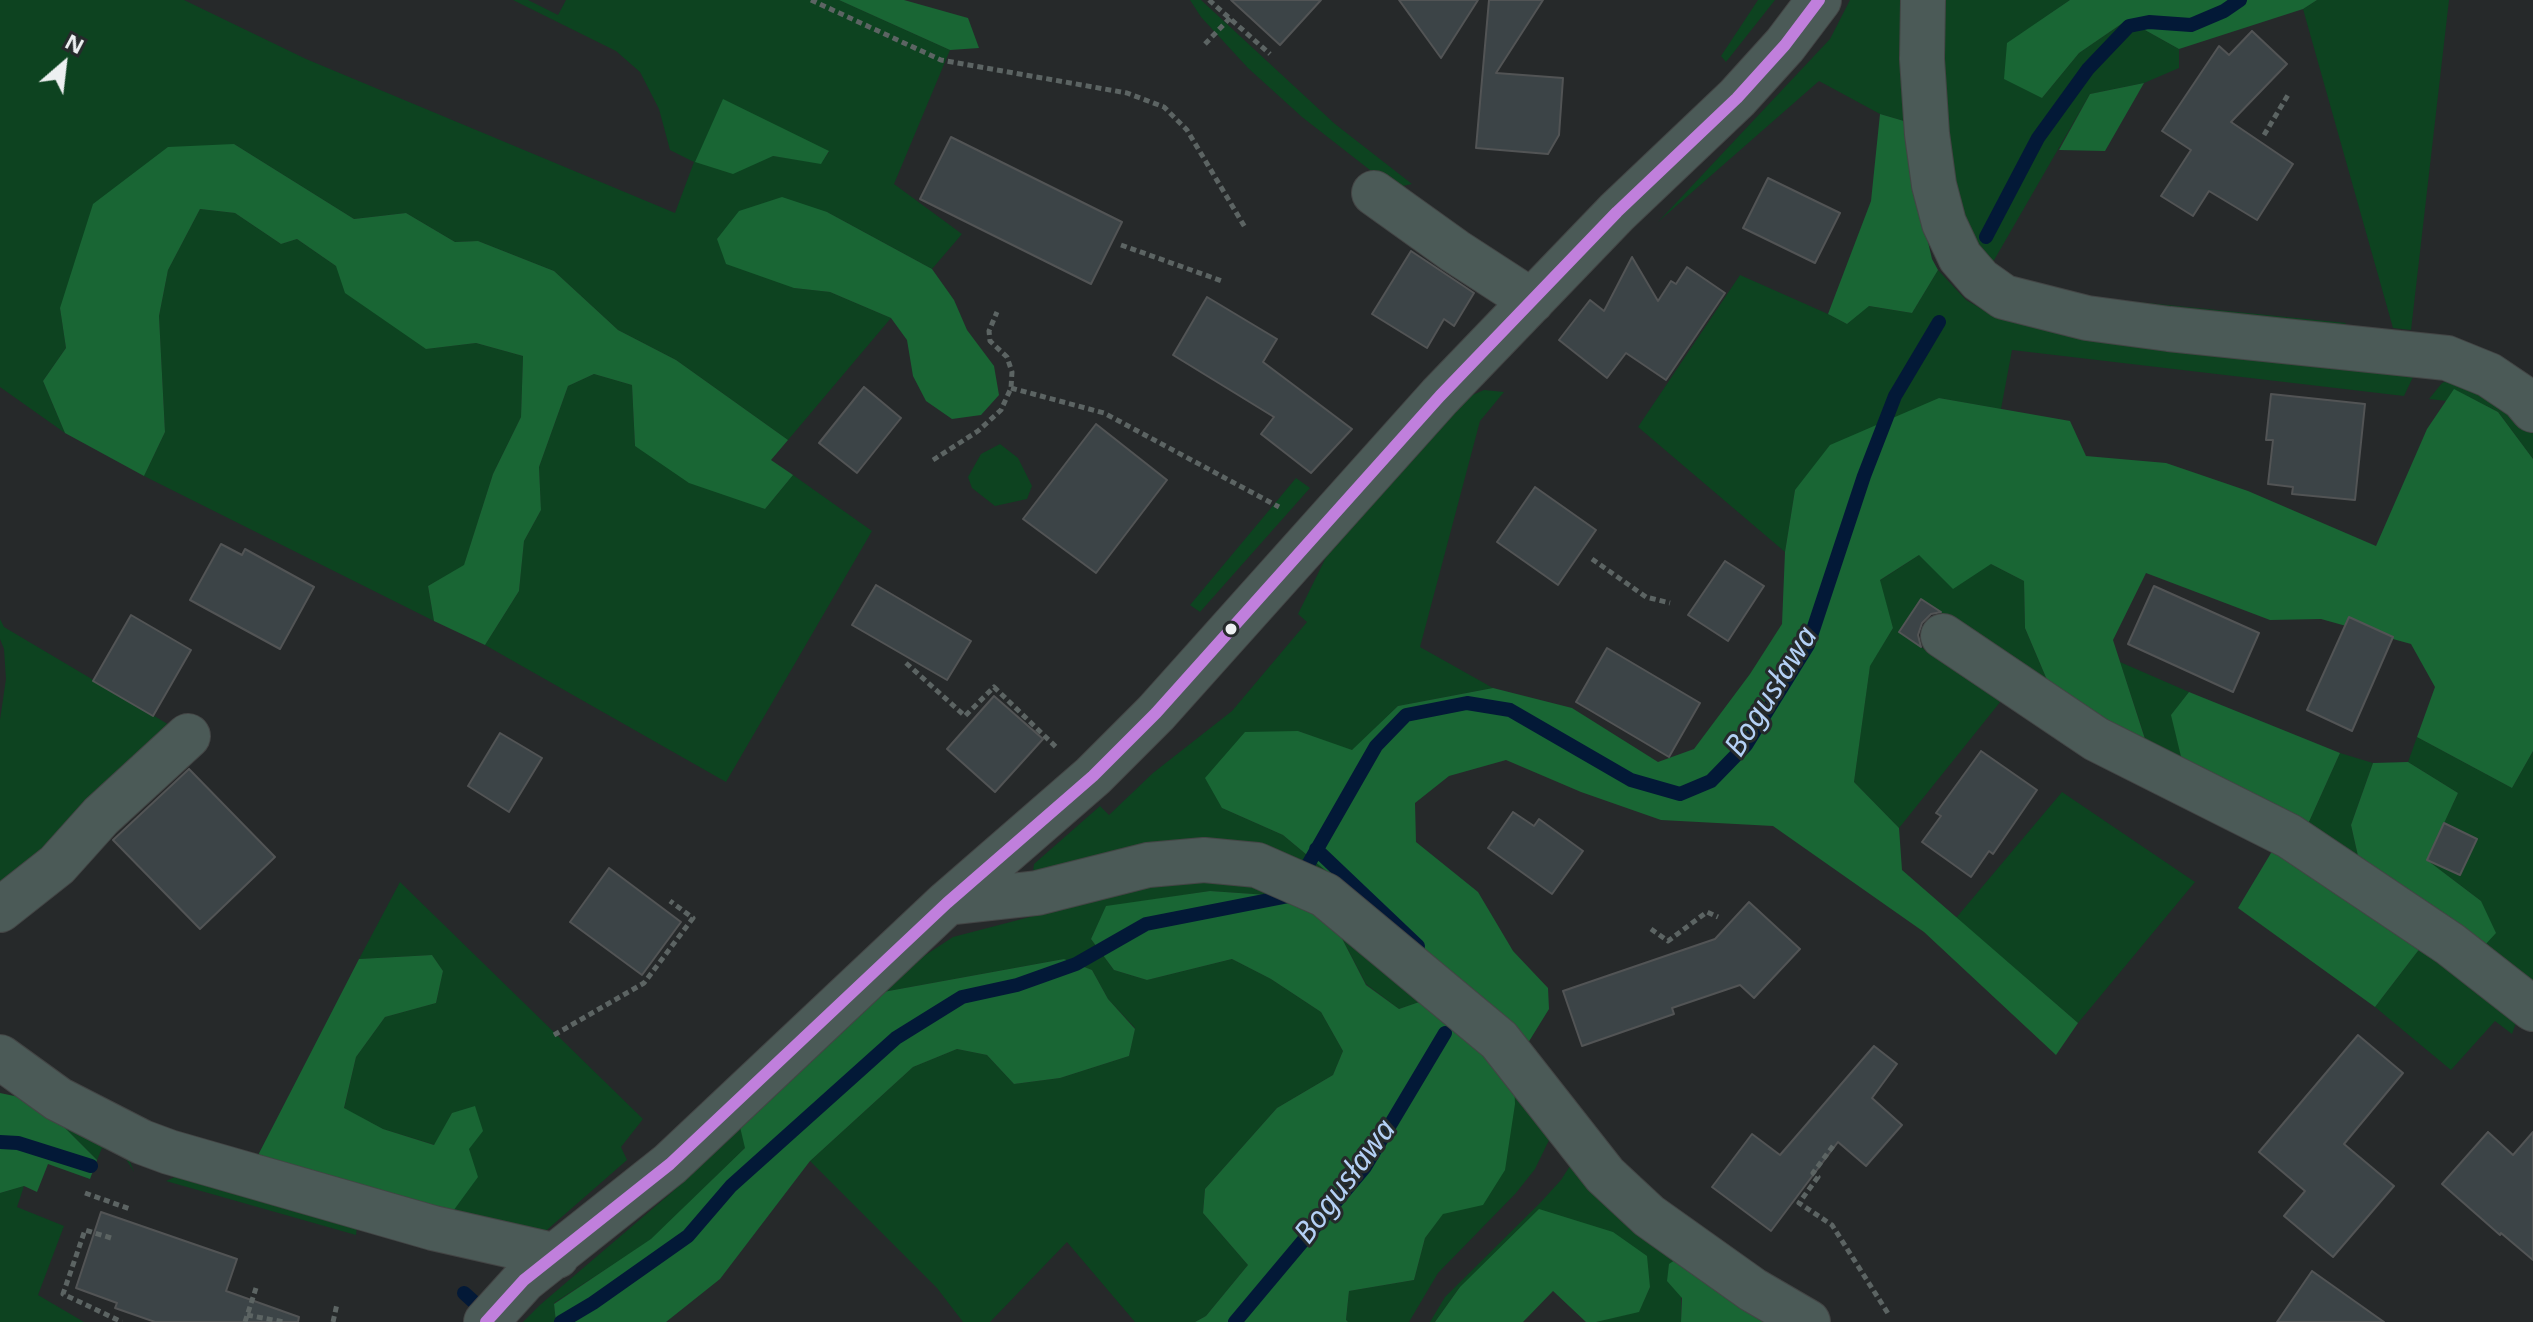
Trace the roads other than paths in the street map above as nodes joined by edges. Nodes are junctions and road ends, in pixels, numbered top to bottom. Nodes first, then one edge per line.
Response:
1 (1819, 0) edge
2 (1923, 0) edge
3 (1374, 193) dead end
4 (1532, 301) junction
5 (2533, 410) edge
6 (1943, 636) dead end
7 (188, 736) dead end
8 (947, 903) junction
9 (0, 910) edge
10 (2533, 1009) edge
11 (0, 1057) edge
12 (557, 1256) junction
13 (486, 1322) edge
14 (1808, 1322) edge

1 - 4 street
2 - 5 street
3 - 4 street
4 - 8 street
6 - 10 street
7 - 9 street
8 - 12 street
8 - 14 street
11 - 12 street
12 - 13 street

